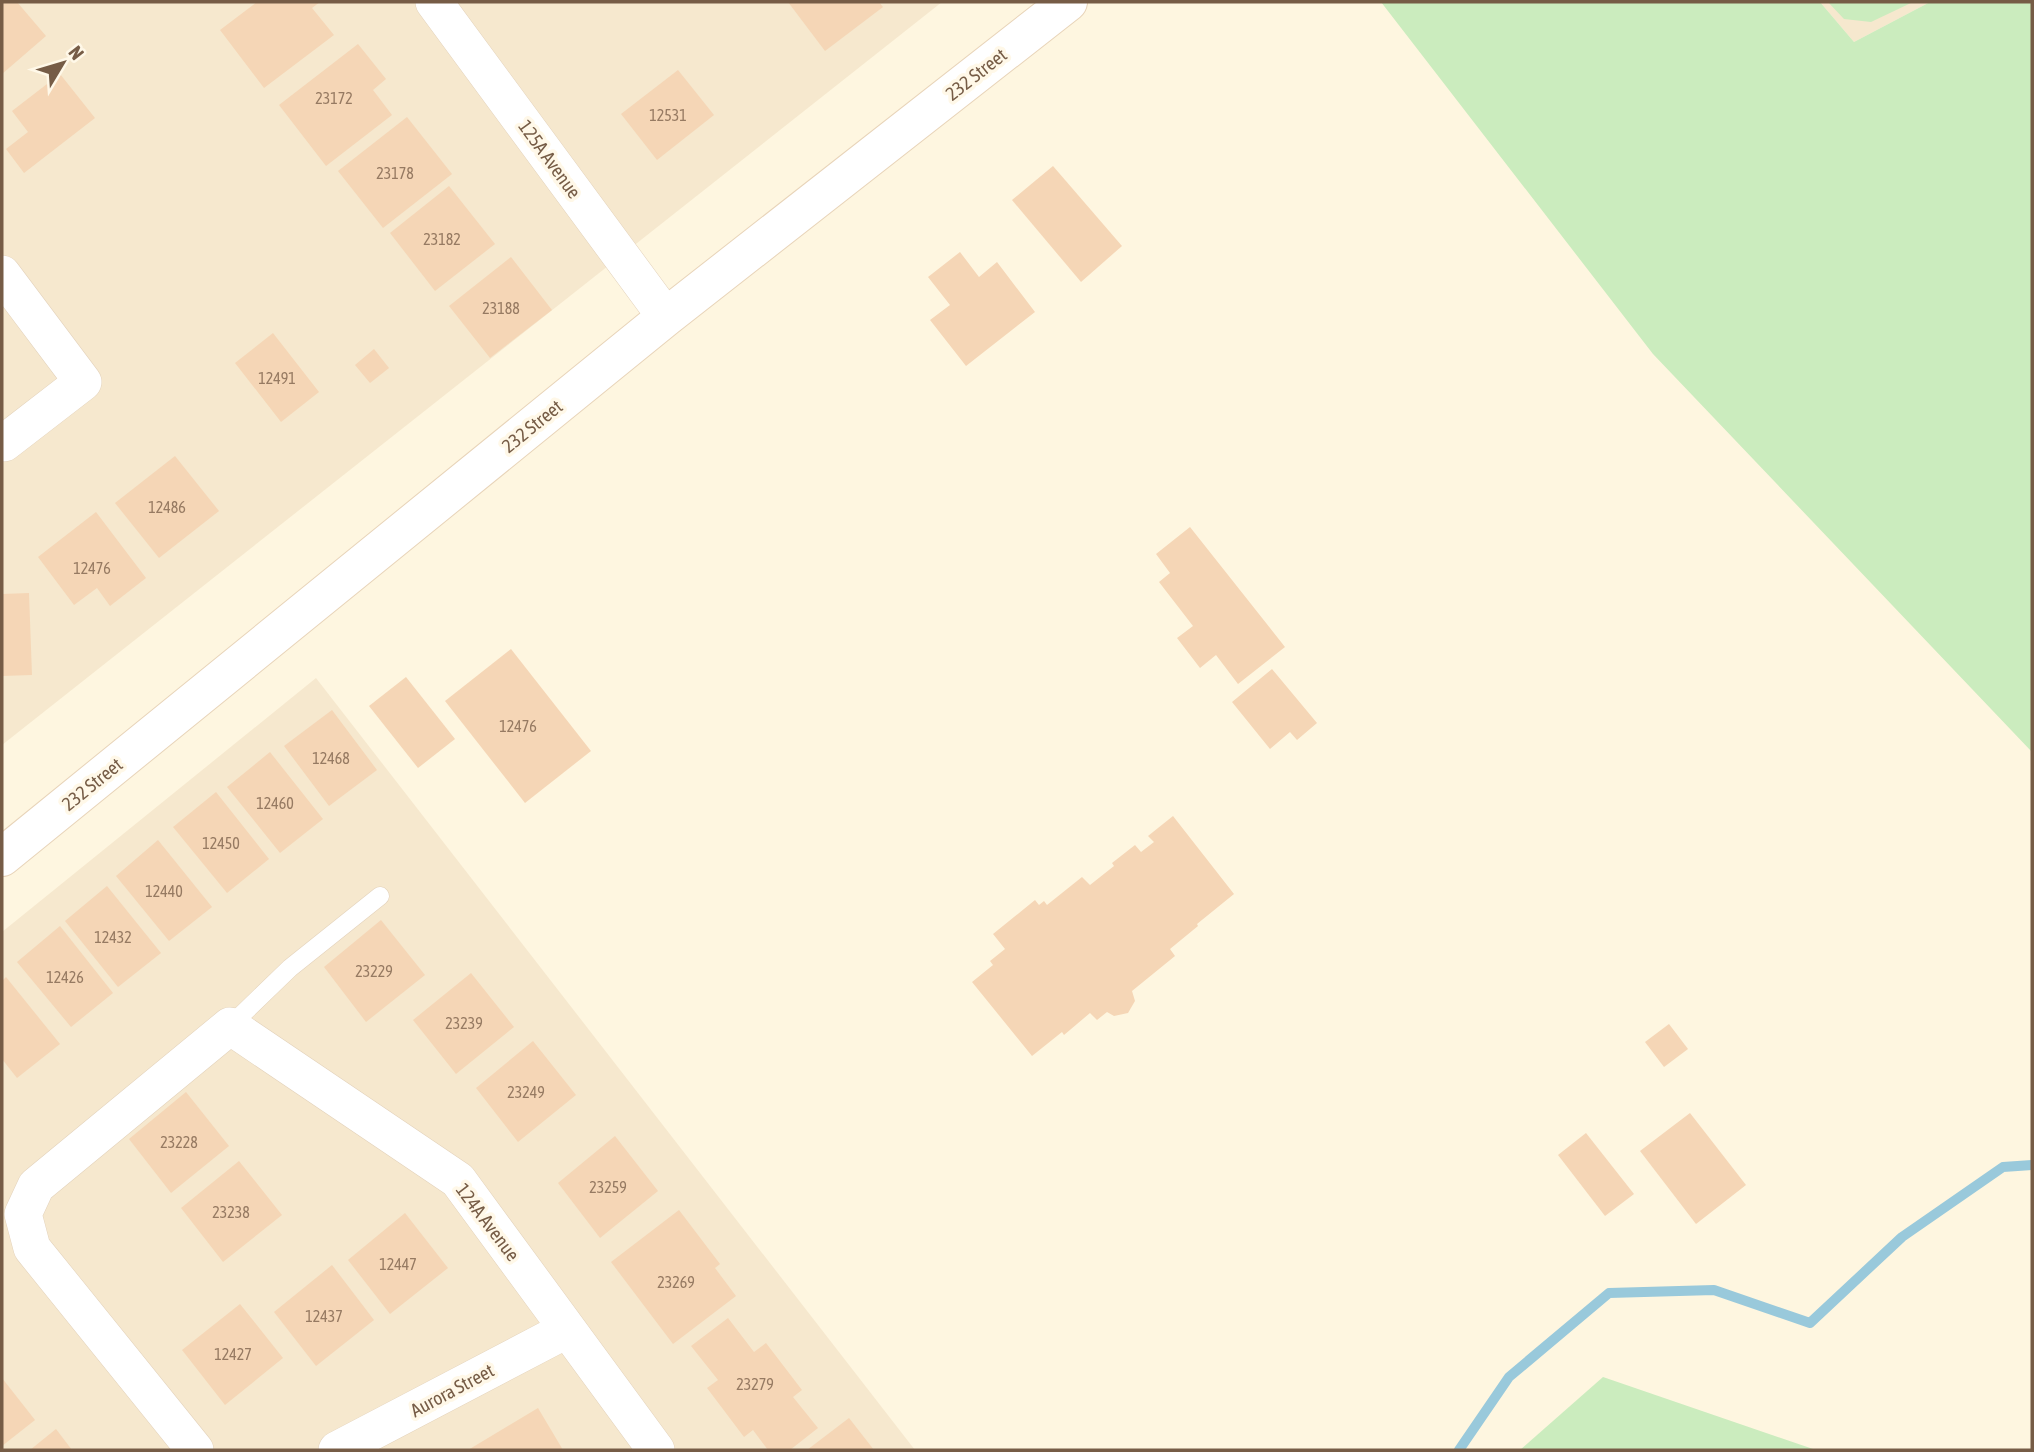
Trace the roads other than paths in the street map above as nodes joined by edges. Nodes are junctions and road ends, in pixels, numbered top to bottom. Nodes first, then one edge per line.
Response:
1 (434, 2) edge
2 (1068, 2) edge
3 (2, 274) edge
4 (666, 317) junction
5 (4, 443) dead end
6 (2, 857) edge
7 (380, 896) dead end
8 (230, 1026) junction
9 (566, 1330) junction
10 (195, 1450) edge
11 (337, 1450) edge
12 (656, 1450) edge

1 - 4 street, 125A Avenue
2 - 4 main road, 232 Street
3 - 5 street
4 - 6 main road, 232 Street
7 - 8 lane
8 - 9 street, 124A Avenue
8 - 10 street
9 - 11 street, Aurora Street
9 - 12 street, 124A Avenue

